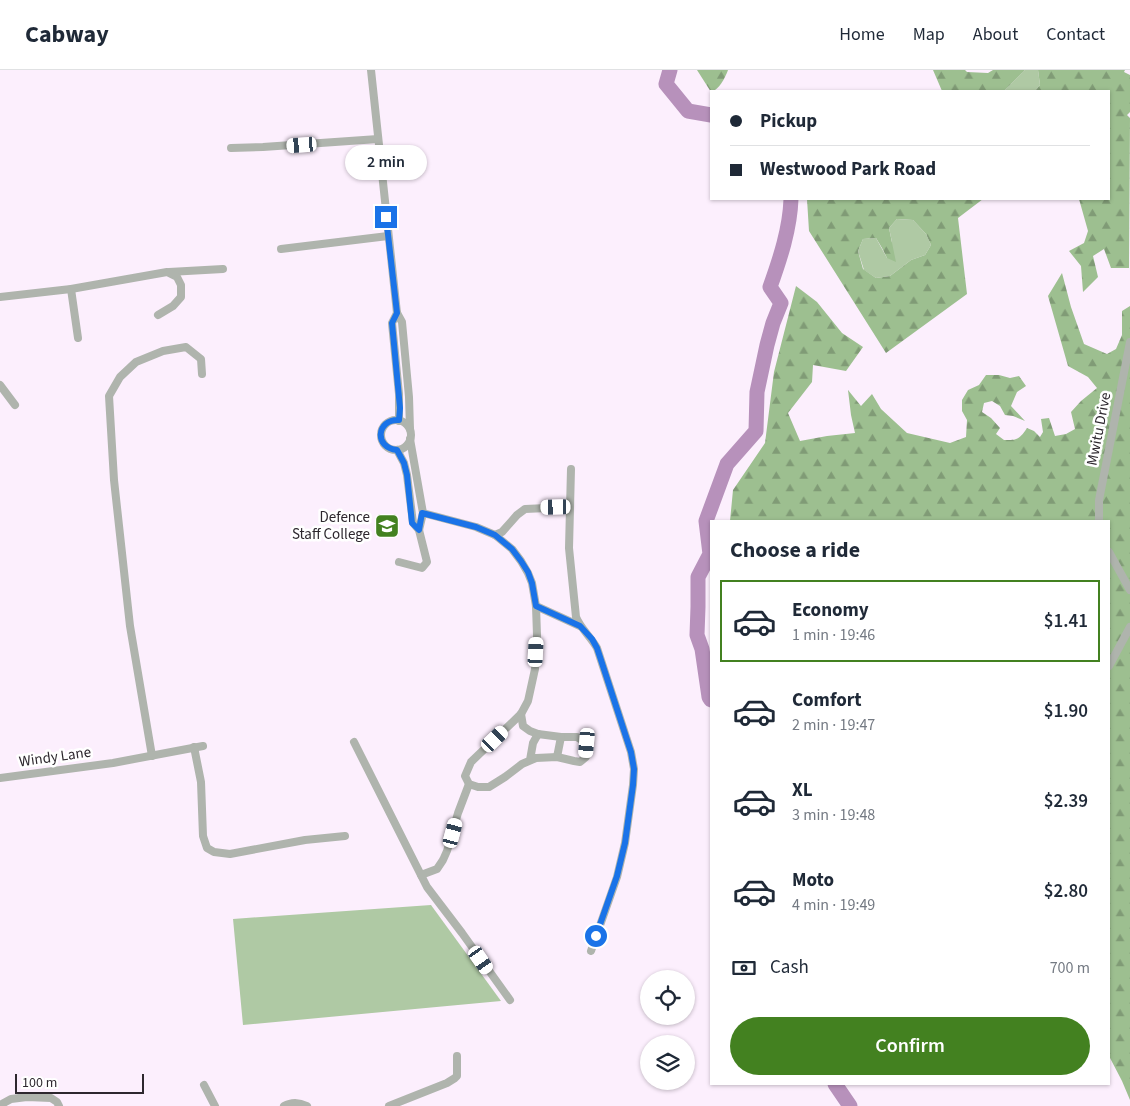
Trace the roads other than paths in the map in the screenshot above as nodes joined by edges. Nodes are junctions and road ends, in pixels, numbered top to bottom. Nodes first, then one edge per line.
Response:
1 (371, 70) edge
2 (378, 139) junction
3 (231, 148) dead end
4 (388, 236) junction
5 (281, 249) dead end
6 (223, 269) dead end
7 (166, 272) junction
8 (71, 289) junction
9 (0, 297) edge
10 (397, 313) junction
11 (158, 315) dead end
12 (78, 338) dead end
13 (1130, 342) edge
14 (202, 374) dead end
15 (0, 385) edge
16 (15, 405) dead end
17 (399, 420) junction
18 (410, 429) junction
19 (410, 439) junction
20 (397, 450) junction
21 (571, 469) dead end
22 (569, 507) junction
23 (422, 513) junction
24 (1099, 520) edge
25 (419, 530) junction
26 (495, 535) junction
27 (1110, 554) edge
28 (399, 562) dead end
29 (1130, 590) edge
30 (536, 606) junction
31 (580, 626) junction
32 (1130, 627) edge
33 (1110, 664) edge
34 (521, 714) junction
35 (538, 734) junction
36 (561, 737) junction
37 (354, 742) dead end
38 (203, 746) dead end
39 (194, 747) junction
40 (152, 756) junction
41 (557, 756) junction
42 (530, 760) junction
43 (0, 778) edge
44 (469, 784) junction
45 (345, 836) dead end
46 (422, 875) junction
47 (591, 951) dead end
48 (510, 1000) dead end
49 (456, 1056) dead end
50 (204, 1085) dead end
51 (0, 1105) edge
52 (59, 1106) edge
53 (215, 1106) edge
54 (284, 1106) edge
55 (306, 1106) edge
56 (389, 1106) edge

1 - 2 street
2 - 3 street
2 - 4 street
4 - 5 street
4 - 10 street
6 - 7 street
7 - 8 street
7 - 11 street
8 - 9 street
8 - 12 street
10 - 17 street
10 - 18 street
13 - 24 street, Mwitu Drive
14 - 40 street
15 - 16 street
17 - 18 street
17 - 20 street
18 - 19 street
19 - 20 street
19 - 23 street
20 - 25 street
21 - 22 street
22 - 26 street
22 - 31 street
23 - 25 street
23 - 26 street
25 - 28 street
26 - 30 street
27 - 29 street
30 - 31 street
30 - 34 street
31 - 47 street
32 - 33 street
34 - 35 street
34 - 44 street
35 - 36 street
35 - 42 street
36 - 41 street
36 - 41 street
37 - 46 street
38 - 39 street, Windy Lane
39 - 40 street, Windy Lane
39 - 45 street
40 - 43 street, Windy Lane
41 - 42 street
42 - 44 street
44 - 46 street
46 - 48 street
49 - 56 street
50 - 53 street
51 - 52 street
54 - 55 street

